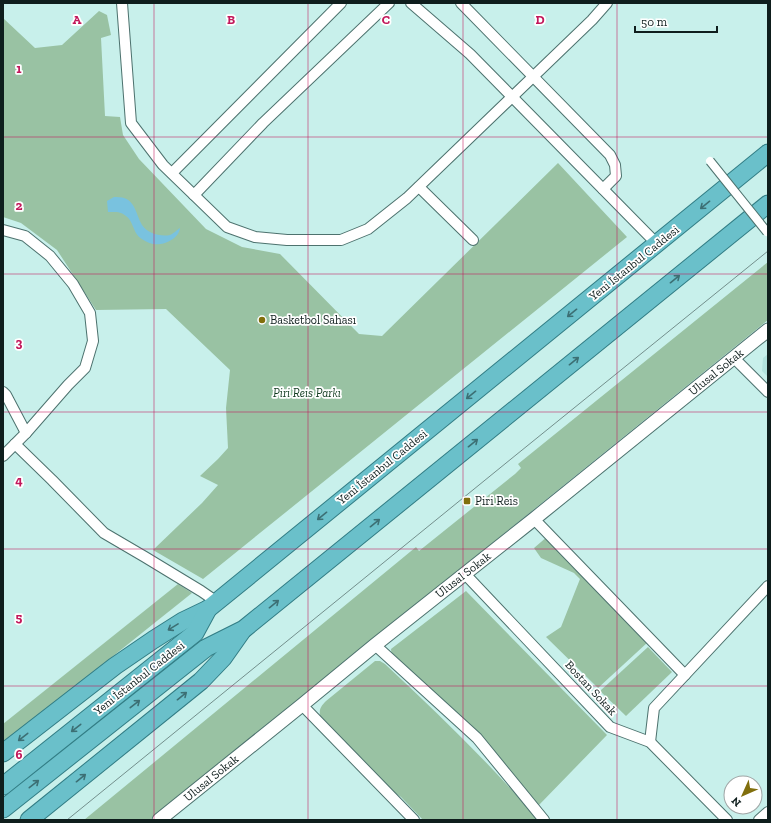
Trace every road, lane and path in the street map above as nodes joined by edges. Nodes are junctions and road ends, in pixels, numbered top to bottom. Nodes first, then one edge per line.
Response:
1 (122, 3) edge
2 (341, 3) edge
3 (389, 3) edge
4 (412, 3) edge
5 (461, 3) edge
6 (607, 3) edge
7 (533, 77) junction
8 (512, 96) junction
9 (768, 153) edge
10 (710, 161) dead end
11 (172, 173) junction
12 (419, 187) junction
13 (603, 189) junction
14 (194, 195) junction
15 (768, 204) edge
16 (3, 230) edge
17 (767, 232) edge
18 (474, 240) dead end
19 (657, 244) junction
20 (768, 330) edge
21 (734, 358) junction
22 (3, 392) edge
23 (768, 392) edge
24 (26, 433) junction
25 (15, 444) junction
26 (3, 456) edge
27 (534, 519) junction
28 (465, 574) junction
29 (768, 586) edge
30 (212, 606) junction
31 (244, 629) junction
32 (375, 644) junction
33 (685, 675) junction
34 (302, 705) junction
35 (650, 742) junction
36 (3, 753) edge
37 (3, 786) edge
38 (3, 809) edge
39 (768, 812) edge
40 (29, 820) edge
41 (159, 820) edge
42 (414, 820) edge
43 (544, 820) edge
44 (727, 820) edge
45 (759, 820) edge

1 - 11 street
2 - 11 street
3 - 14 street
4 - 8 street
5 - 7 street
6 - 7 street
7 - 8 street
7 - 13 street
8 - 12 street
8 - 13 street
9 -> 19 highway, Yeni İstanbul Caddesi
10 - 17 street, bridge
11 - 14 street
12 - 14 street
12 - 18 street
13 - 19 street
31 -> 15 highway, Yeni İstanbul Caddesi
16 - 24 street
19 -> 30 highway, Yeni İstanbul Caddesi
20 - 21 street, Ulusal Sokak
21 - 23 street
21 - 27 street, Ulusal Sokak
22 - 24 street
24 - 25 street
25 - 26 street
25 - 30 street
27 - 28 street, Ulusal Sokak
27 - 33 street
28 - 32 street, Ulusal Sokak
28 - 35 street, Bostan Sokak
29 - 33 street
30 -> 36 highway
30 -> 37 highway, Yeni İstanbul Caddesi
38 -> 31 highway, Yeni İstanbul Caddesi
40 -> 31 highway
32 - 34 street, Ulusal Sokak
32 - 43 street
33 - 35 street
34 - 41 street, Ulusal Sokak
34 - 42 street
35 - 44 street, Bostan Sokak
39 - 45 street

